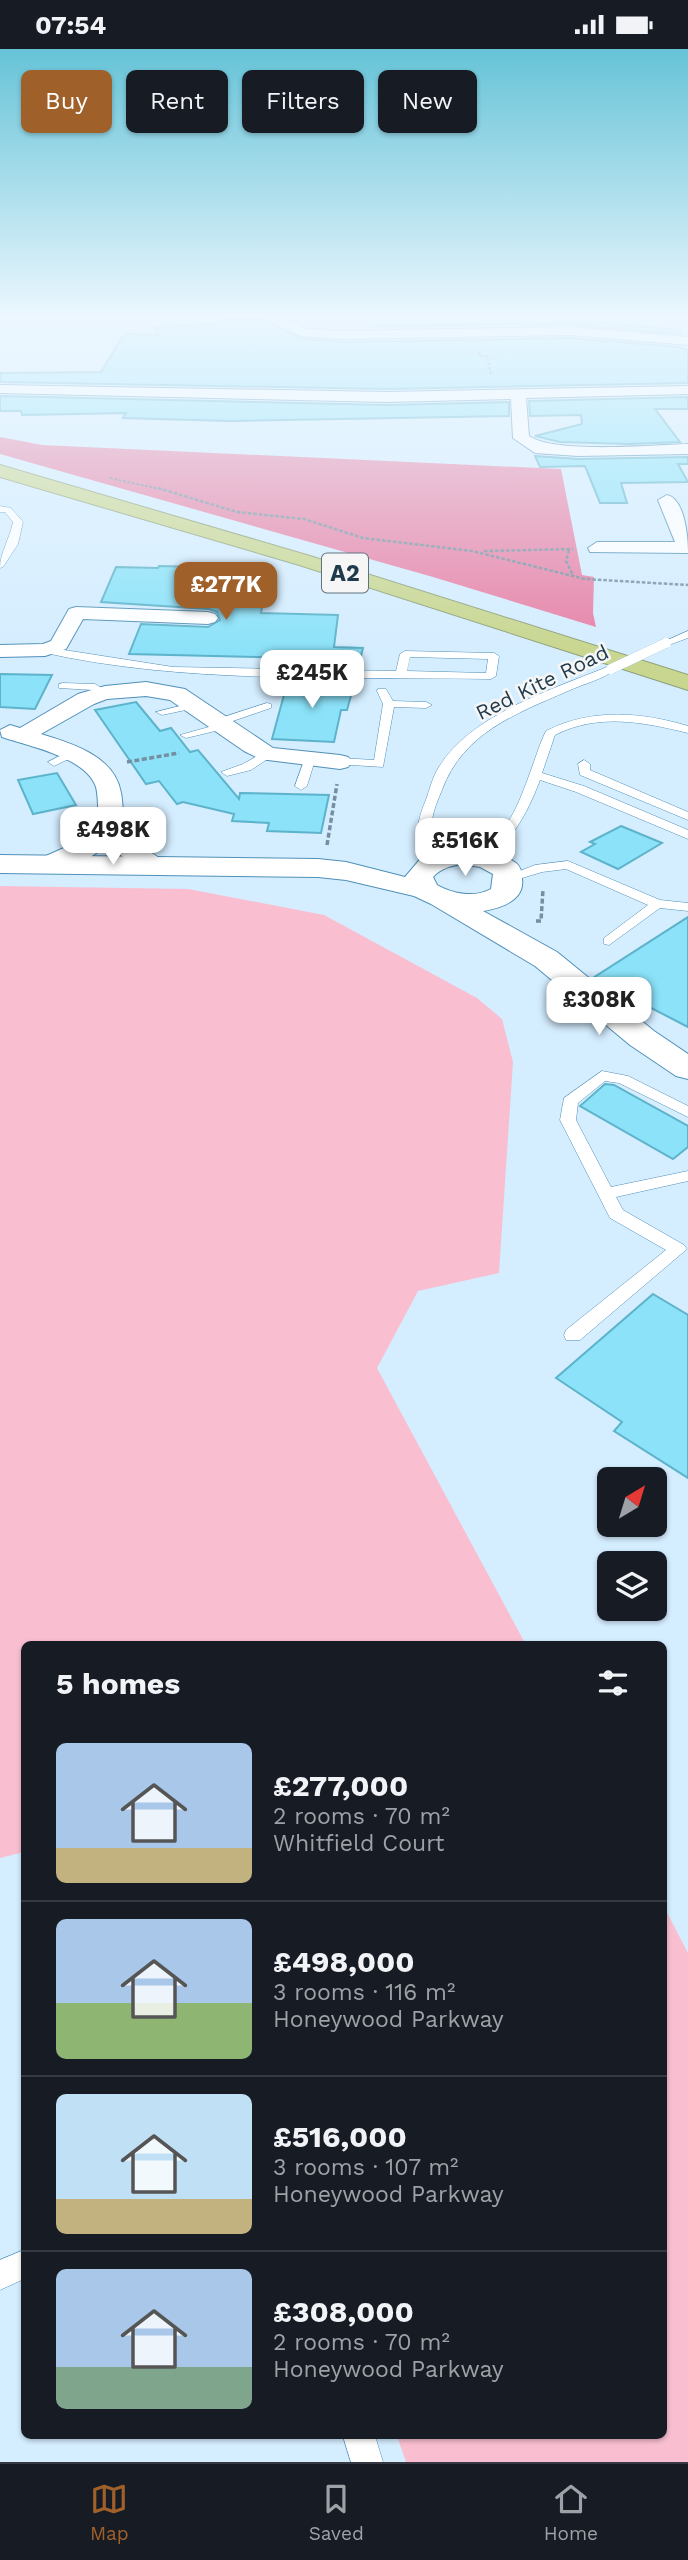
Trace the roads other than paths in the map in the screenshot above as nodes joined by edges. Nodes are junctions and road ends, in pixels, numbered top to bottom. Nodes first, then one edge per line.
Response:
1 (521, 432) edge
2 (688, 449) edge
3 (0, 460) edge
4 (0, 471) edge
5 (667, 500) dead end
6 (0, 509) edge
7 (687, 547) edge
8 (597, 548) road end
9 (0, 565) edge
10 (208, 618) dead end
11 (688, 634) edge
12 (45, 650) junction
13 (0, 651) edge
14 (688, 666) edge
15 (401, 675) junction
16 (688, 683) edge
17 (63, 686) dead end
18 (382, 691) dead end
19 (105, 693) junction
20 (389, 704) junction
21 (196, 705) junction
22 (426, 705) dead end
23 (267, 706) dead end
24 (162, 712) dead end
25 (222, 724) junction
26 (688, 730) edge
27 (11, 732) edge
28 (186, 735) dead end
29 (268, 754) junction
30 (309, 760) junction
31 (340, 762) joint
32 (584, 764) dead end
33 (227, 772) dead end
34 (536, 775) junction
35 (301, 786) dead end
36 (688, 815) edge
37 (113, 826) junction
38 (424, 831) junction
39 (688, 835) edge
40 (462, 856) junction
41 (0, 864) edge
42 (48, 865) junction
43 (155, 867) junction
44 (432, 885) junction
45 (508, 885) junction
46 (657, 904) junction
47 (688, 907) edge
48 (609, 941) dead end
49 (546, 959) junction
50 (688, 1069) edge
51 (688, 1112) edge
52 (688, 1176) edge
53 (606, 1193) junction
54 (684, 1248) edge
55 (573, 1335) dead end
56 (21, 2266) edge
57 (0, 2275) edge
58 (360, 2439) edge
59 (367, 2462) edge

1 - 2 street
3 - 14 highway, A2
4 - 16 highway, A2
5 - 7 street
6 - 9 lane
7 - 8 street
10 - 12 street
11 - 38 lane, Red Kite Road, bridge
12 - 13 street
12 - 15 lane
15 - 15 lane
17 - 19 lane
18 - 20 lane
19 - 21 street
19 - 27 street
20 - 22 lane
20 - 31 lane
21 - 24 lane
21 - 25 street
23 - 25 lane
25 - 28 lane
25 - 29 street
26 - 34 lane
27 - 37 street
29 - 30 street
29 - 33 lane
30 - 31 street
30 - 35 lane
32 - 36 lane
34 - 39 lane
34 - 40 lane
37 - 42 street
37 - 43 street
38 - 40 lane
38 - 44 lane, Red Kite Road
40 - 44 street
40 - 45 street
41 - 42 street
42 - 43 street
43 - 44 street
44 - 45 street
44 - 49 street
45 - 46 lane
45 - 49 street
46 - 47 lane
46 - 48 lane
49 - 50 street
51 - 53 lane
52 - 53 lane
53 - 54 lane
54 - 55 lane
56 - 57 lane
58 - 59 lane

